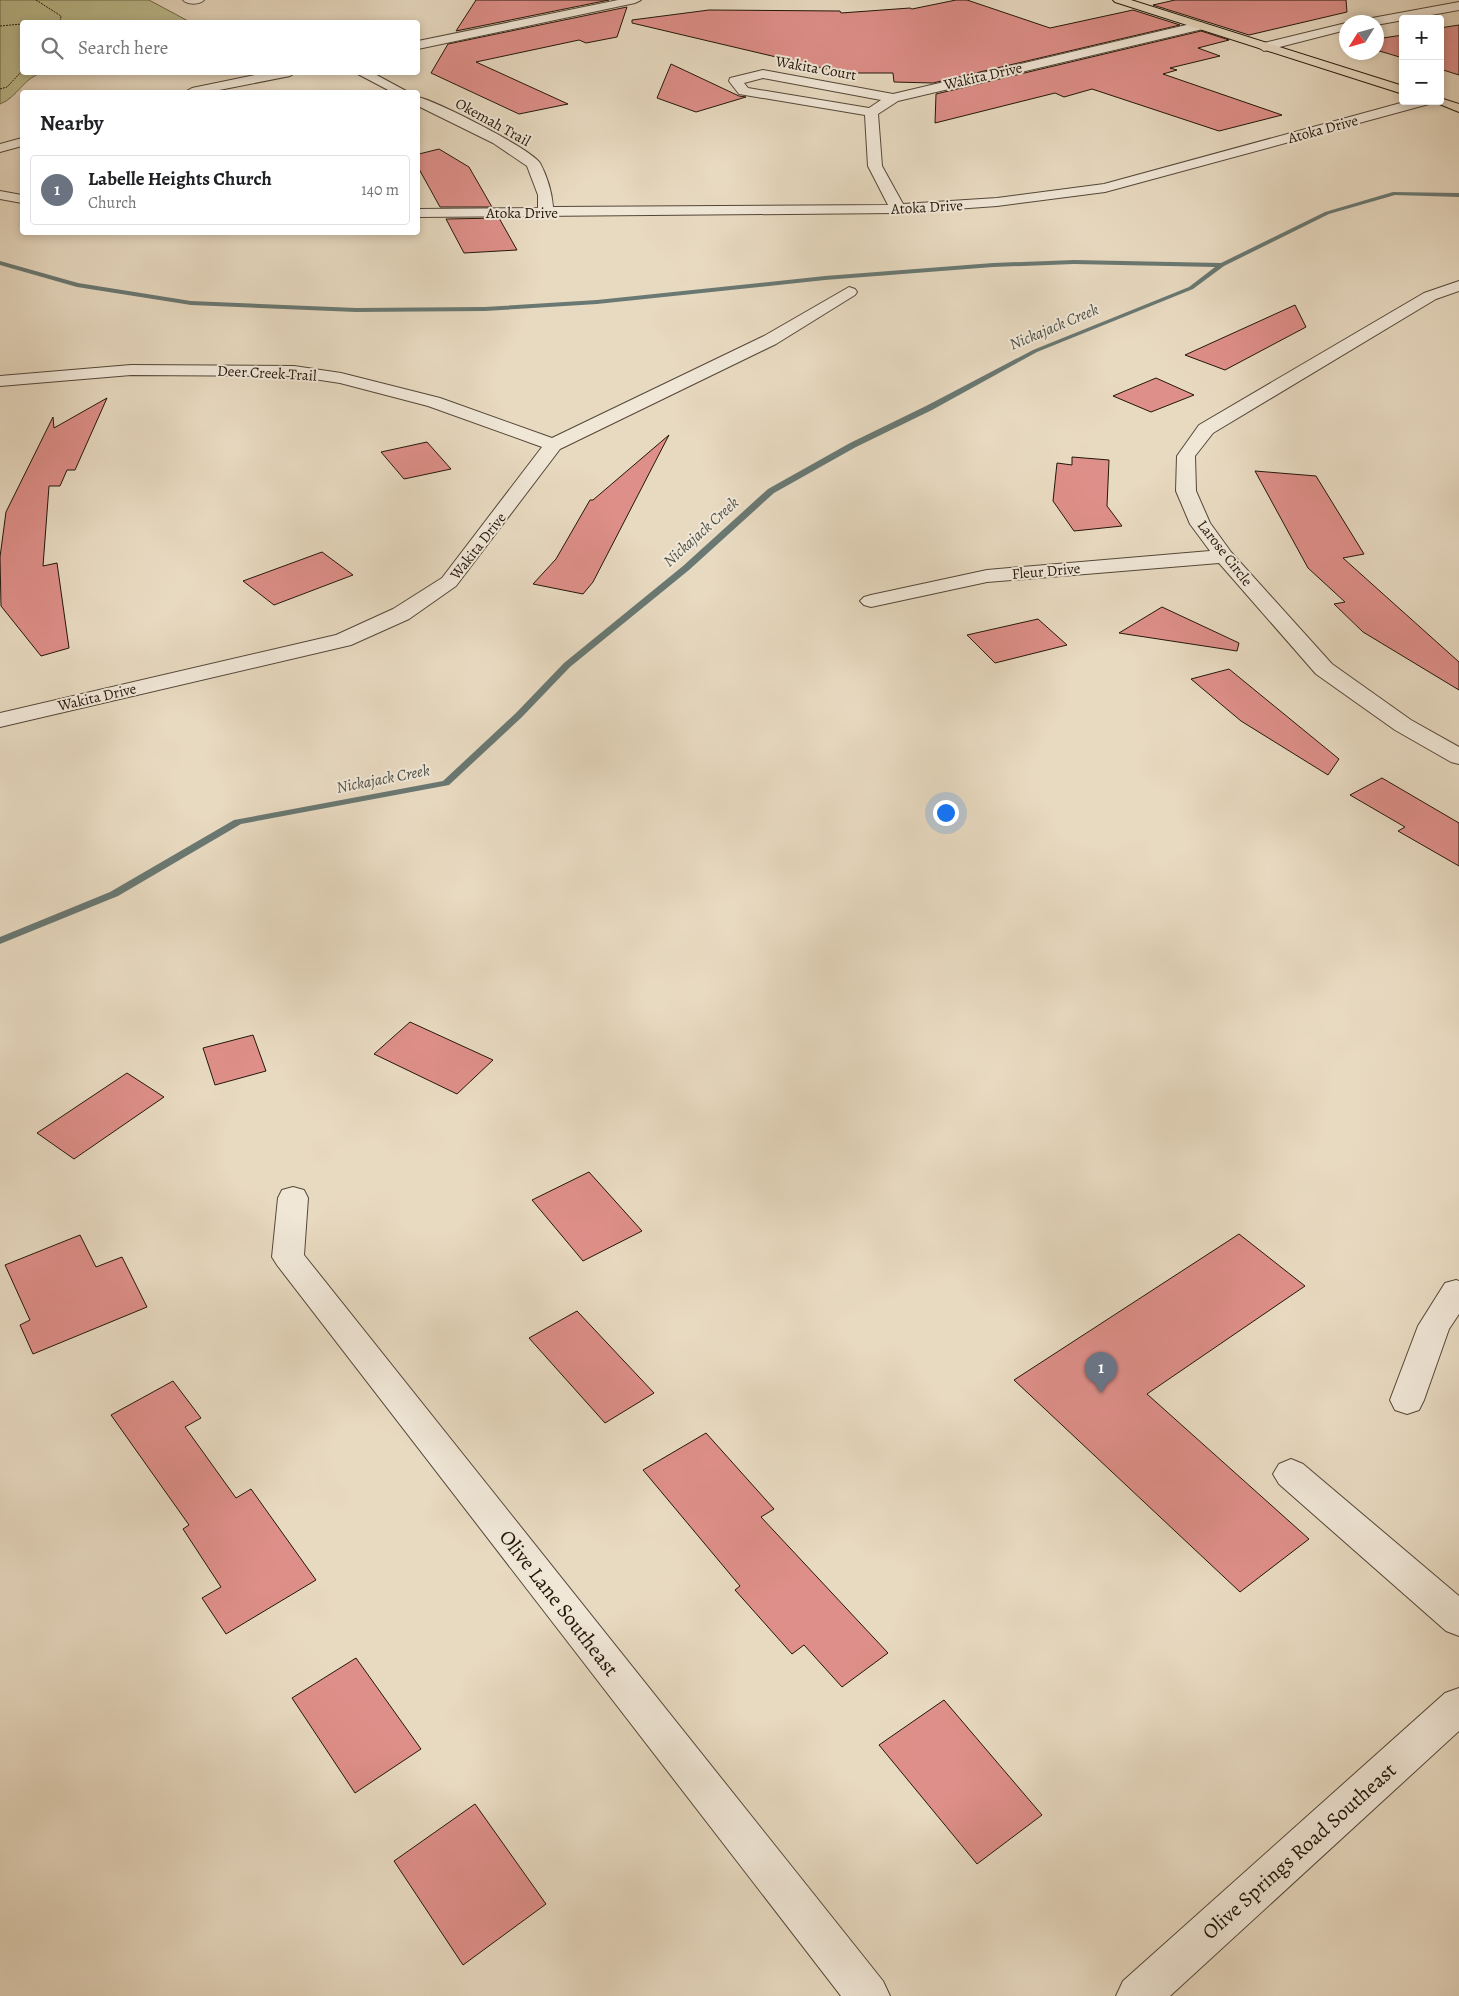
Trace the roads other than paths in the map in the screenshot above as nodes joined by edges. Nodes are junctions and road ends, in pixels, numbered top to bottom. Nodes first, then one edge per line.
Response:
1 (189, 0) edge
2 (198, 0) edge
3 (635, 0) edge
4 (1119, 0) edge
5 (1459, 6) edge
6 (1384, 20) edge
7 (1199, 26) junction
8 (1339, 29) edge
9 (420, 45) edge
10 (1264, 47) junction
11 (275, 75) edge
12 (366, 75) edge
13 (1399, 89) edge
14 (202, 90) edge
15 (397, 90) edge
16 (893, 98) junction
17 (420, 102) edge
18 (1444, 103) edge
19 (1409, 105) edge
20 (1459, 108) edge
21 (871, 112) junction
22 (20, 143) edge
23 (0, 148) edge
24 (0, 195) edge
25 (20, 199) edge
26 (898, 209) junction
27 (420, 213) edge
28 (546, 213) junction
29 (1459, 286) edge
30 (849, 292) dead end
31 (0, 381) edge
32 (553, 445) junction
33 (1224, 556) junction
34 (871, 601) dead end
35 (0, 720) edge
36 (1459, 757) edge
37 (293, 1198) dead end
38 (1456, 1292) dead end
39 (1407, 1400) dead end
40 (1291, 1474) dead end
41 (1459, 1620) edge
42 (1459, 1706) edge
43 (868, 1996) edge
44 (1138, 1996) edge

1 - 2 street
3 - 9 street
4 - 7 main road
5 - 6 street
7 - 10 main road
7 - 16 street, Wakita Drive
8 - 10 street
10 - 13 main road
11 - 14 street
12 - 15 street
16 - 21 street, Wakita Drive
16 - 21 street, Wakita Court
17 - 28 street, Okemah Trail
18 - 20 main road
19 - 26 street, Atoka Drive
21 - 26 street
22 - 23 street
24 - 25 street
26 - 28 street, Atoka Drive
27 - 28 street, Atoka Drive
29 - 33 street, Larose Circle
30 - 32 street
31 - 32 street, Deer Creek Trail
32 - 35 street, Wakita Drive
33 - 34 street, Fleur Drive
33 - 36 street, Larose Circle
37 - 43 street, Olive Lane Southeast
38 - 39 street
40 - 41 street
42 - 44 street, Olive Springs Road Southeast

